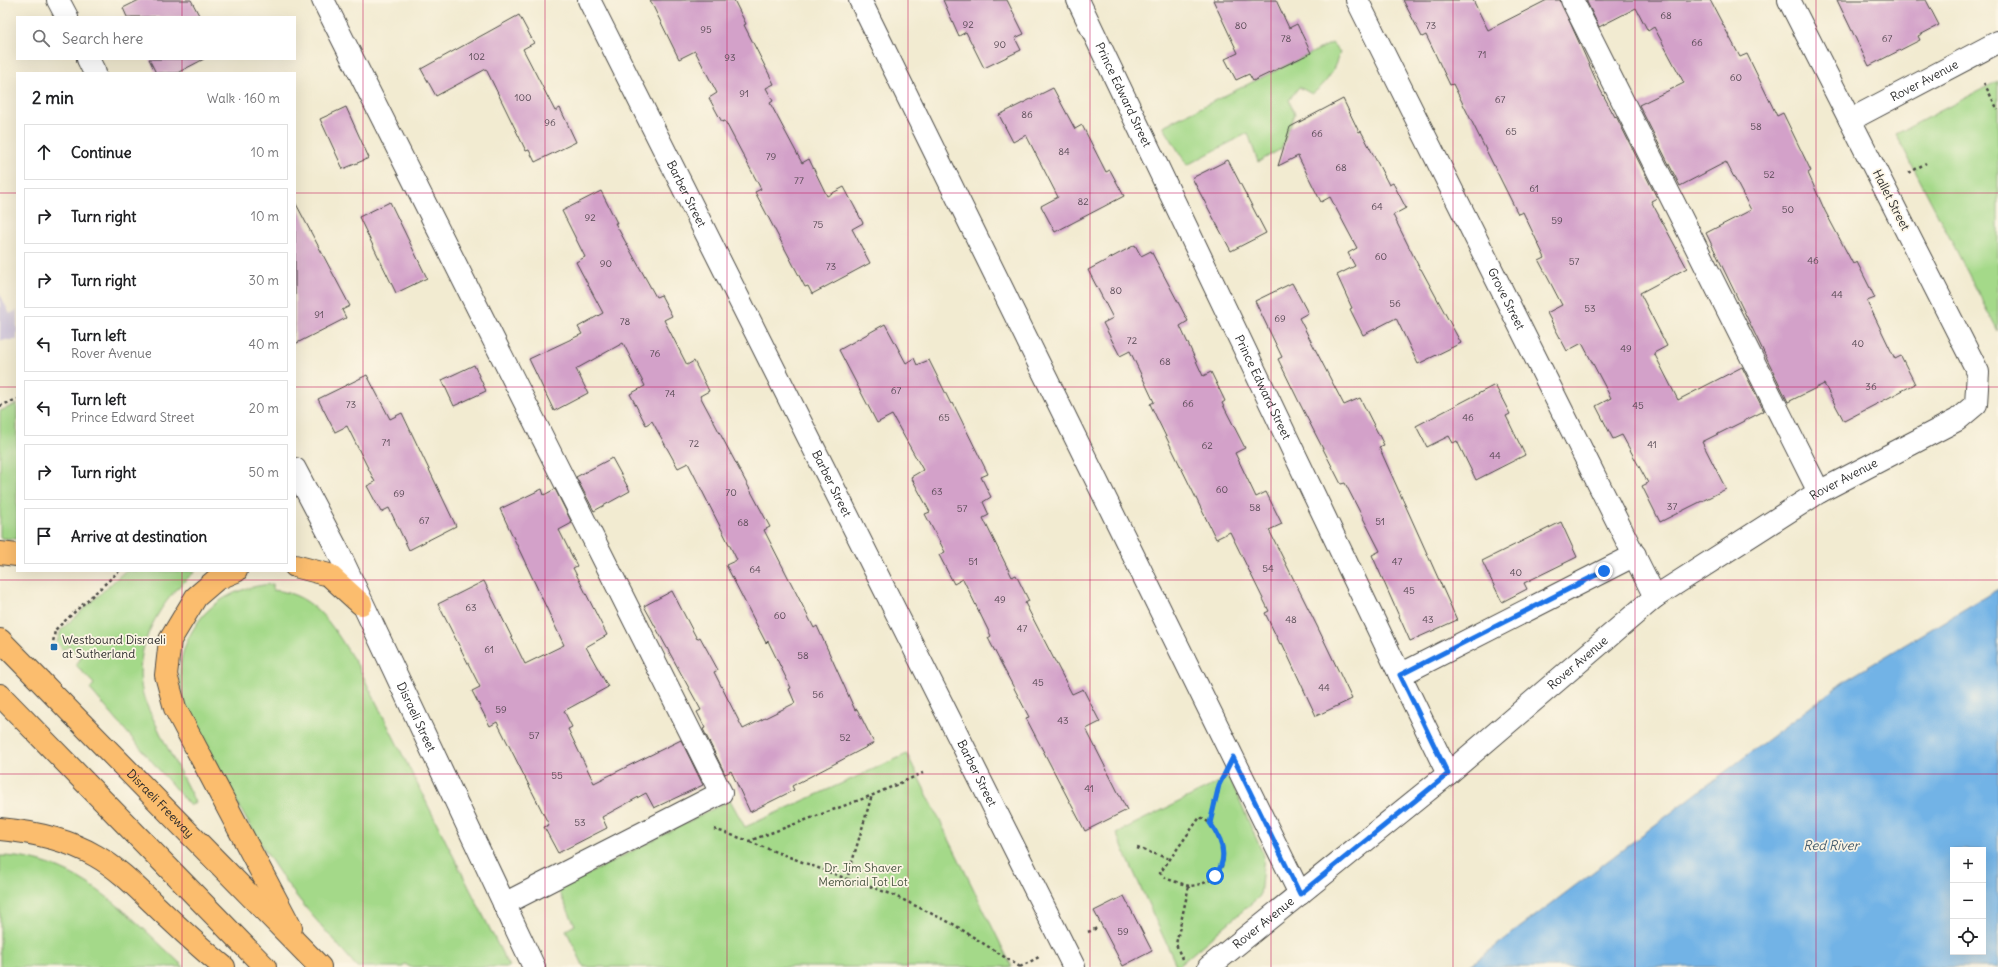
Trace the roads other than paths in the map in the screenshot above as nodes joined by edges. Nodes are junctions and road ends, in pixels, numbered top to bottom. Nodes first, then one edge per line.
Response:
1 (58, 0) edge
2 (323, 0) edge
3 (589, 0) edge
4 (860, 0) edge
5 (1078, 0) edge
6 (1357, 0) edge
7 (1572, 0) edge
8 (1789, 0) edge
9 (66, 16) edge
10 (1998, 42) edge
11 (88, 60) edge
12 (94, 72) edge
13 (1850, 120) junction
14 (1976, 404) joint
15 (296, 471) edge
16 (1820, 492) junction
17 (0, 553) edge
18 (16, 554) edge
19 (1634, 555) junction
20 (296, 566) edge
21 (234, 572) edge
22 (1655, 598) junction
23 (361, 604) junction
24 (0, 640) edge
25 (1400, 675) junction
26 (0, 695) edge
27 (1448, 774) junction
28 (0, 830) edge
29 (1300, 894) junction
30 (504, 904) junction
31 (302, 949) junction
32 (224, 967) edge
33 (264, 967) edge
34 (320, 967) edge
35 (534, 967) edge
36 (1074, 967) edge
37 (1209, 967) edge

1 - 9 street
2 - 30 street
3 - 36 street, Barber Street
4 - 29 street
5 - 25 street, Prince Edward Street
6 - 19 street, Grove Street
7 - 16 street
8 - 13 street, Hallet Street
10 - 13 street, Rover Avenue
11 - 12 street
13 - 14 street, Hallet Street
14 - 16 street, Rover Avenue
15 - 23 street, Disraeli Street
16 - 22 street, Rover Avenue
17 - 18 main road
19 - 22 street, Grove Street
19 - 25 street
20 - 23 main road
21 - 31 main road
22 - 27 street, Rover Avenue
23 - 30 street, Disraeli Street
24 - 31 main road, Disraeli Freeway
25 - 27 street, Prince Edward Street
26 - 33 main road
27 - 29 street, Rover Avenue
28 - 32 main road
29 - 37 street, Rover Avenue
30 - 35 street, Disraeli Street
31 - 34 main road, Disraeli Freeway

